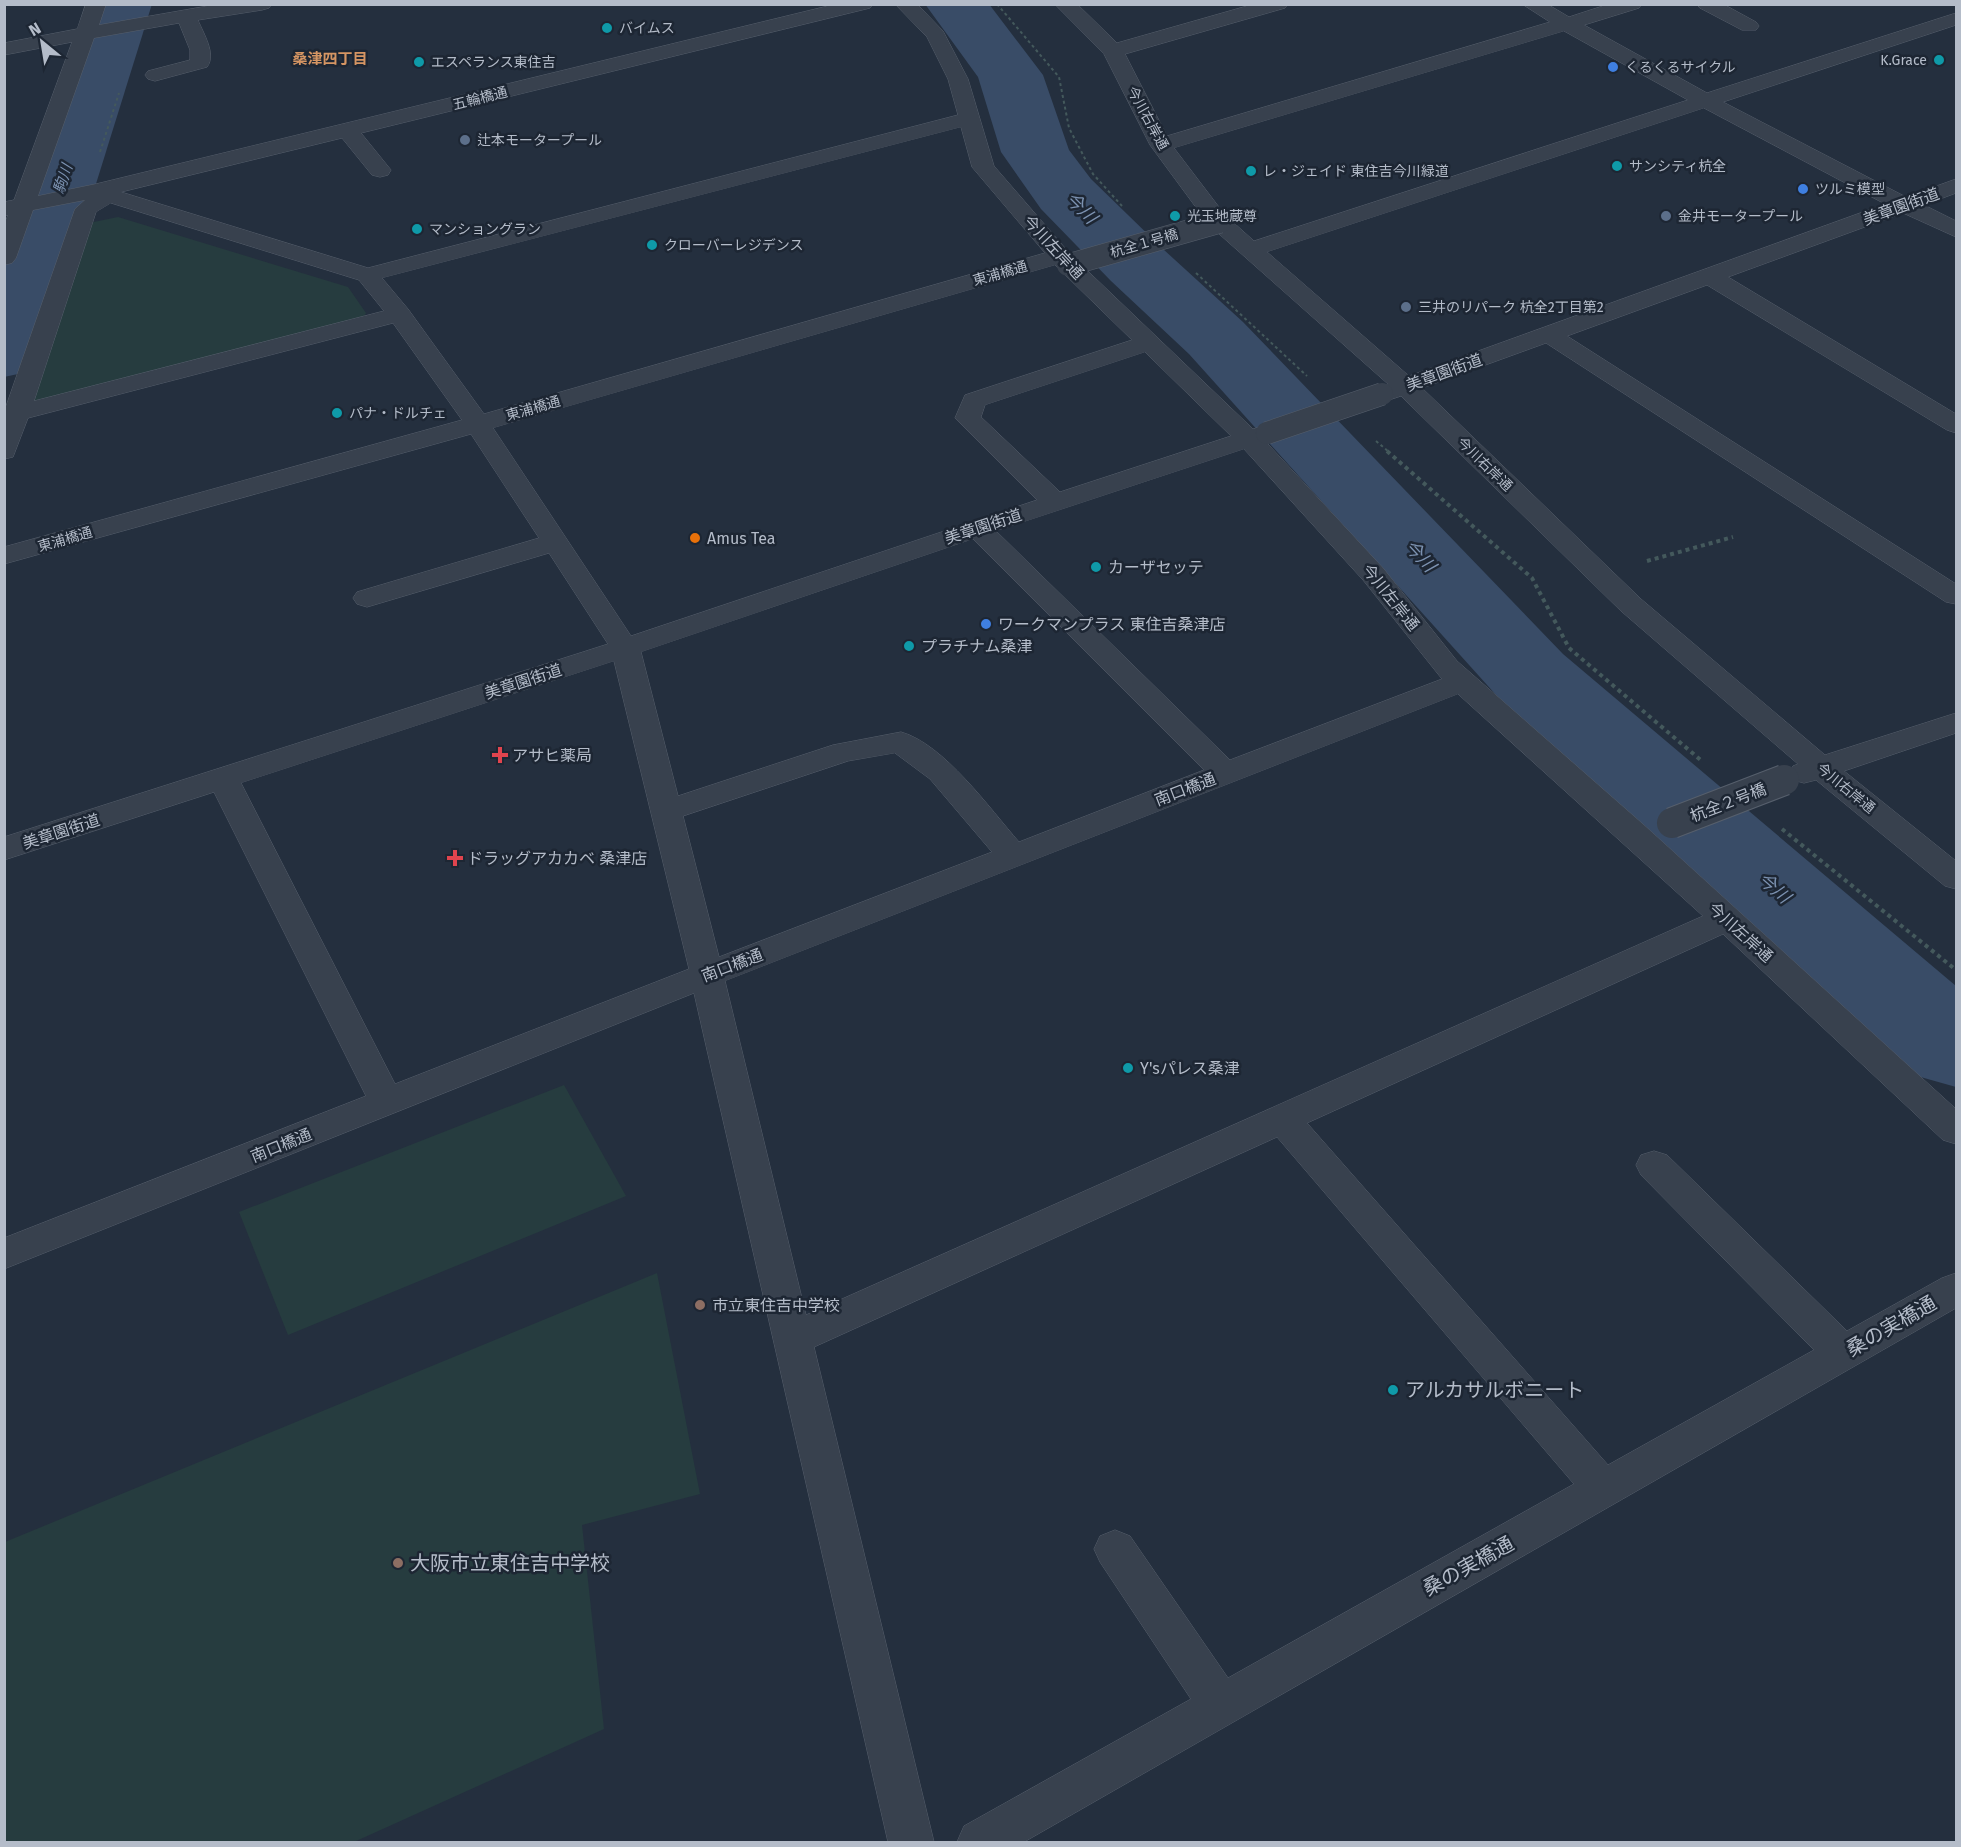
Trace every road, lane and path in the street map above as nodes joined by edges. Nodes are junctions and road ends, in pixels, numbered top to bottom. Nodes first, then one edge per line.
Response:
1 (96, 4) edge
2 (262, 4) edge
3 (863, 4) edge
4 (905, 4) edge
5 (997, 4) edge
6 (1065, 4) edge
7 (1278, 4) edge
8 (1532, 4) edge
9 (1632, 4) edge
10 (1707, 4) edge
11 (186, 16) junction
12 (1956, 19) edge
13 (140, 23) junction
14 (1567, 24) junction
15 (1749, 26) dead end
16 (91, 32) junction
17 (4, 49) edge
18 (1113, 51) junction
19 (155, 75) dead end
20 (1708, 102) junction
21 (968, 118) junction
22 (347, 130) junction
23 (1161, 145) junction
24 (380, 170) dead end
25 (1956, 186) edge
26 (95, 193) junction
27 (21, 205) edge
28 (1905, 205) junction
29 (1129, 213) dead end
30 (1220, 222) junction
31 (1956, 230) edge
32 (1252, 249) junction
33 (4, 258) edge
34 (1064, 260) junction
35 (1188, 266) dead end
36 (367, 275) junction
37 (1709, 276) junction
38 (399, 314) junction
39 (1548, 334) junction
40 (1149, 343) junction
41 (1315, 383) dead end
42 (1393, 390) junction
43 (17, 413) junction
44 (478, 424) junction
45 (1956, 424) edge
46 (1257, 436) junction
47 (1373, 438) dead end
48 (4, 451) edge
49 (1055, 502) junction
50 (977, 528) junction
51 (1733, 537) dead end
52 (556, 542) junction
53 (4, 556) edge
54 (1599, 574) junction
55 (1956, 596) edge
56 (367, 598) dead end
57 (625, 648) junction
58 (1462, 682) junction
59 (1956, 723) edge
60 (1705, 764) dead end
61 (1820, 767) junction
62 (1226, 774) junction
63 (223, 778) junction
64 (665, 811) junction
65 (1777, 825) dead end
66 (1634, 834) junction
67 (4, 849) edge
68 (1013, 856) junction
69 (1956, 878) edge
70 (1727, 919) junction
71 (1956, 970) edge
72 (706, 975) junction
73 (387, 1103) junction
74 (1282, 1118) junction
75 (1956, 1130) edge
76 (1654, 1165) dead end
77 (4, 1254) edge
78 (1956, 1289) edge
79 (792, 1339) junction
80 (1844, 1353) junction
81 (1604, 1490) junction
82 (1115, 1549) dead end
83 (1221, 1706) junction
84 (911, 1842) edge
85 (980, 1842) edge

1 - 16 street
2 - 11 street
3 - 22 street, 五輪橋通
4 - 21 street, 今川左岸通
5 - 29 path
6 - 18 street, 今川右岸通
7 - 18 street
8 - 14 street
9 - 14 street
10 - 15 street
11 - 13 street
11 - 19 street
12 - 20 street
13 - 16 street
13 - 26 path
14 - 20 street
14 - 23 street
16 - 17 street
16 - 27 street
18 - 23 street, 今川右岸通
20 - 28 street
20 - 32 street
21 - 34 street, 今川左岸通
21 - 36 street
22 - 24 street
22 - 26 street, 五輪橋通
23 - 30 street, 今川右岸通
25 - 28 street, 美章園街道
26 - 27 street, 五輪橋通
26 - 36 street
26 - 43 street
27 - 33 street
28 - 31 street
28 - 37 street, 美章園街道
30 - 32 street, 今川右岸通
30 - 34 street, 杭全１号橋, bridge
32 - 42 street, 今川右岸通
34 - 40 street, 今川左岸通
34 - 44 street, 東浦橋通
35 - 41 path
36 - 38 street
37 - 39 street, 美章園街道
37 - 45 street
38 - 43 street
38 - 44 street
39 - 42 street, 美章園街道
39 - 55 street
40 - 46 street, 今川左岸通
40 - 49 street
42 - 46 street, 美章園街道, bridge
42 - 54 street, 今川右岸通
43 - 48 street
44 - 52 street
44 - 53 street, 東浦橋通
46 - 49 street, 美章園街道
46 - 58 street, 今川左岸通
47 - 60 path
49 - 50 street, 美章園街道
50 - 57 street, 美章園街道
50 - 62 street
51 - 54 path
52 - 56 street
52 - 57 street
54 - 61 street, 今川右岸通
57 - 63 street, 美章園街道
57 - 64 street
58 - 62 street, 南口橋通
58 - 66 street, 今川左岸通
59 - 61 street, 杭全２号橋
61 - 66 street, 杭全２号橋, bridge
61 - 69 street, 今川右岸通
62 - 68 street, 南口橋通
63 - 67 street, 美章園街道
63 - 73 street
64 - 68 street
64 - 72 street
65 - 71 path
66 - 70 street, 今川左岸通
68 - 72 street, 南口橋通
70 - 74 street
70 - 75 street, 今川左岸通
72 - 73 street, 南口橋通
72 - 79 street
73 - 77 street, 南口橋通
74 - 79 street
74 - 81 street
76 - 80 street
78 - 80 street, 桑の実橋通
79 - 84 street
80 - 81 street, 桑の実橋通
81 - 83 street, 桑の実橋通
82 - 83 street
83 - 85 street, 桑の実橋通

